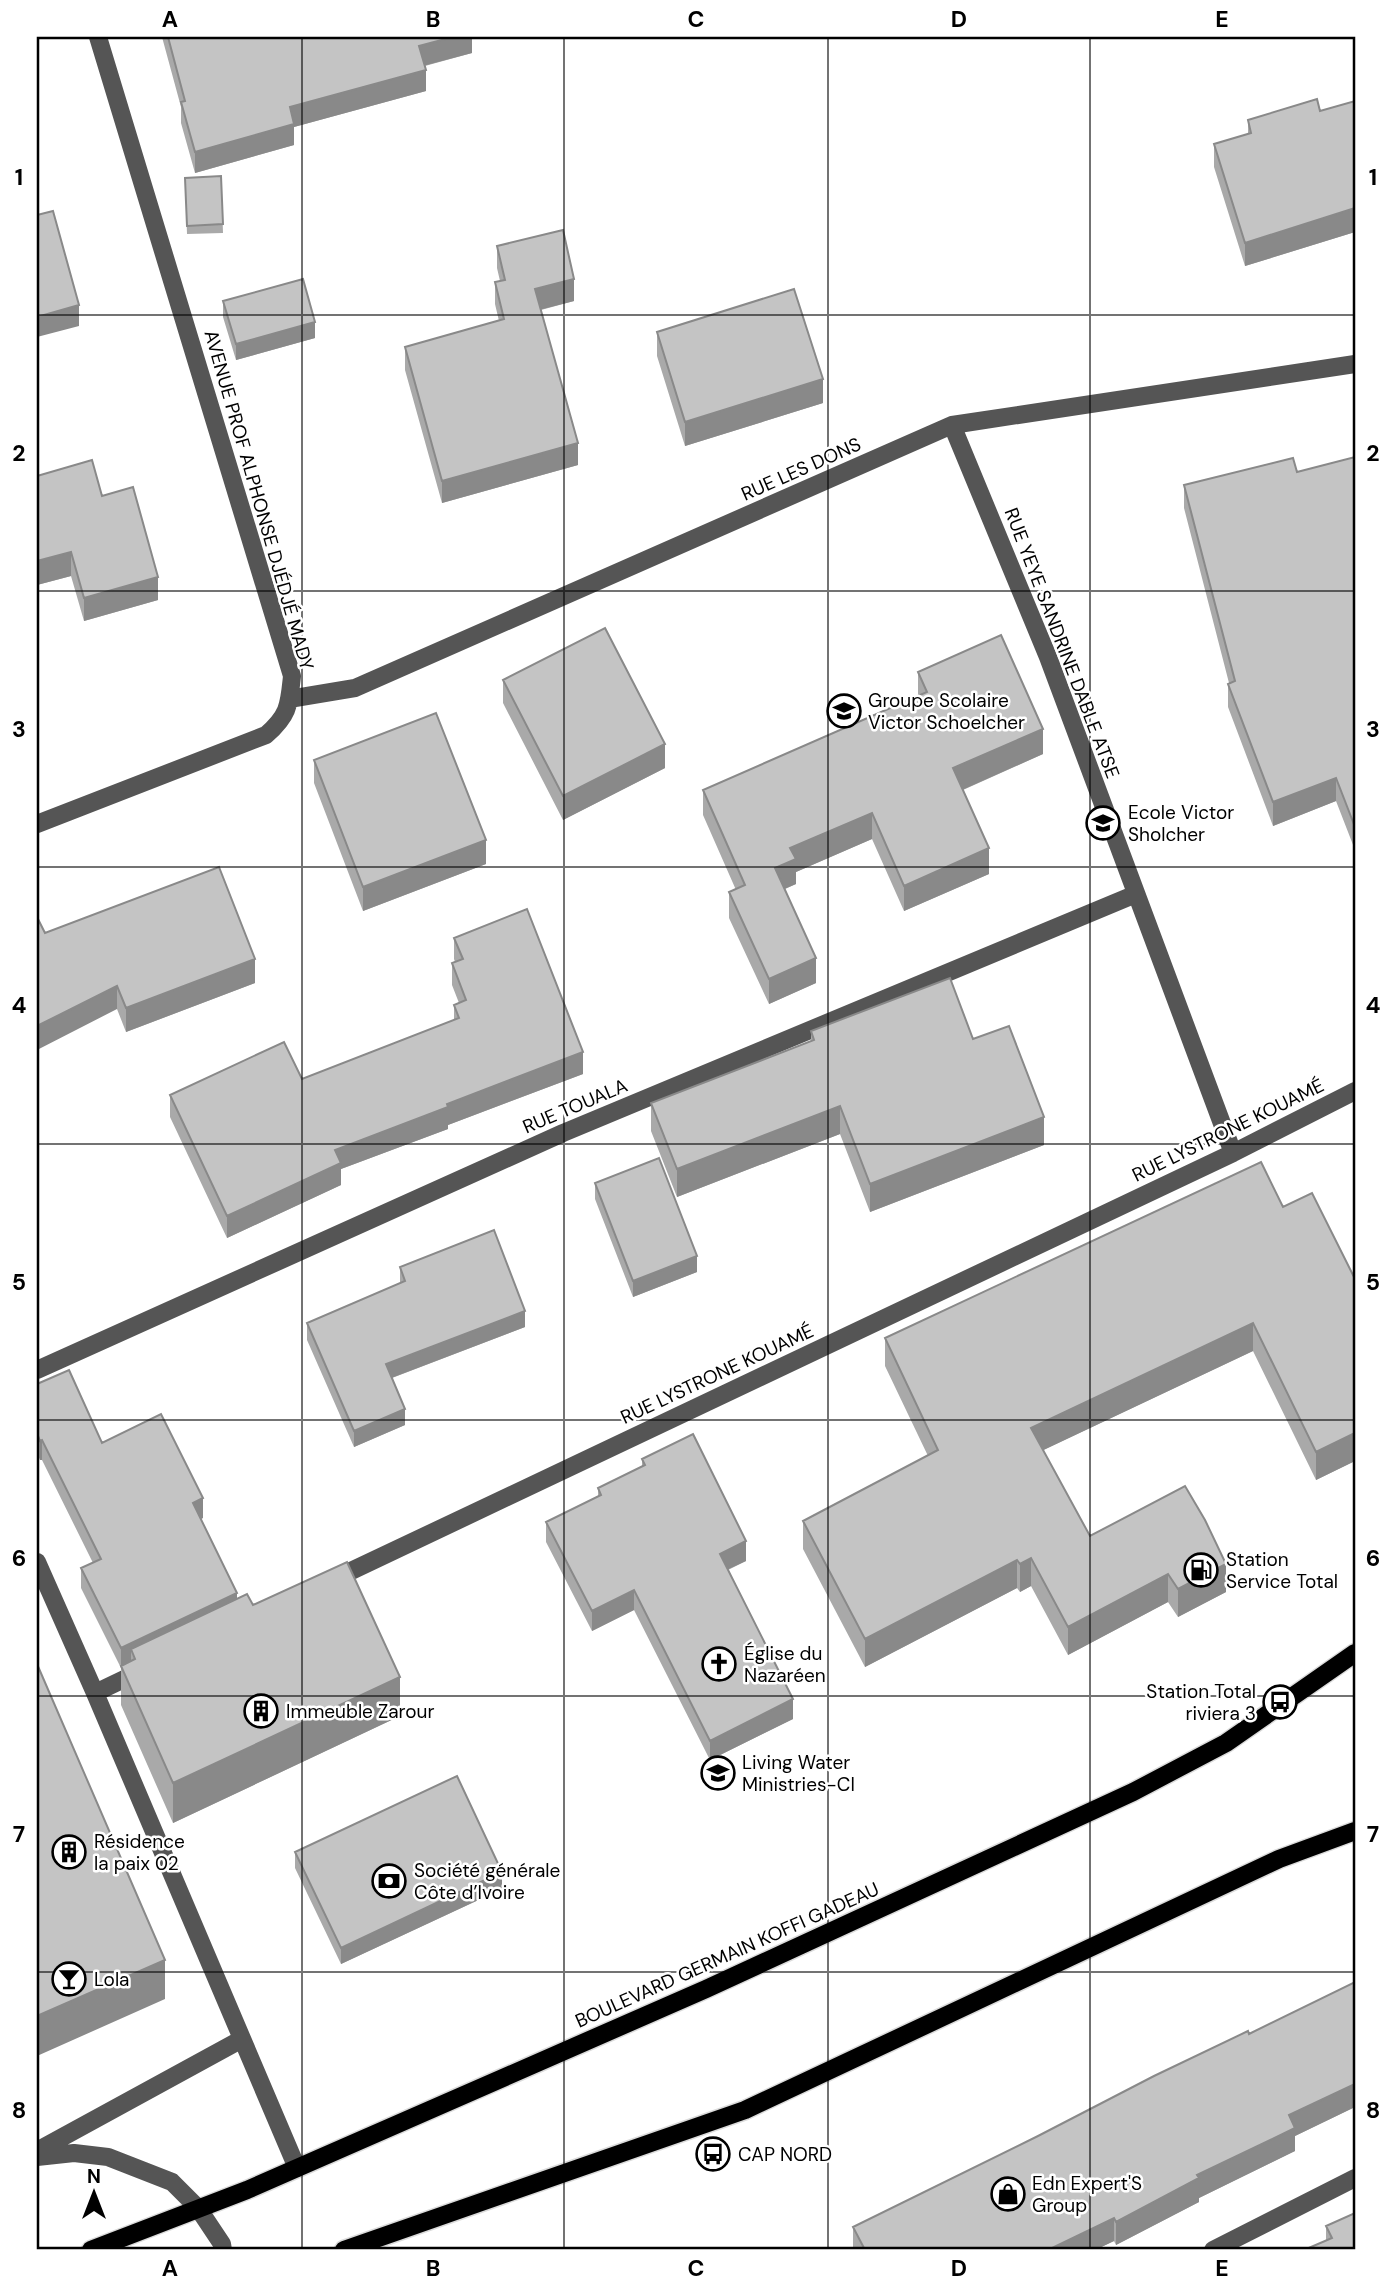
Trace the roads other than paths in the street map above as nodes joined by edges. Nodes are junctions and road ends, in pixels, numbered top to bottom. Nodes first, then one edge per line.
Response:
1 (98, 37) edge
2 (1355, 363) edge
3 (952, 425) junction
4 (289, 699) junction
5 (37, 824) edge
6 (1136, 894) junction
7 (1355, 1091) edge
8 (1233, 1153) junction
9 (37, 1370) edge
10 (37, 1562) edge
11 (310, 1591) edge
12 (1355, 1653) edge
13 (159, 1663) edge
14 (95, 1693) junction
15 (1355, 1831) edge
16 (242, 2039) junction
17 (37, 2151) edge
18 (37, 2157) edge
19 (297, 2168) junction
20 (1355, 2178) edge
21 (198, 2208) junction
22 (91, 2250) edge
23 (223, 2250) edge
24 (344, 2250) edge
25 (1213, 2250) edge

1 - 4 street, AVENUE PROF ALPHONSE DJÉDJÉ MADY
2 - 3 street, RUE LES DONS
3 - 4 street, RUE LES DONS
3 - 6 street, RUE YEYE SANDRINE DABLE ATSE
4 - 5 street, AVENUE PROF ALPHONSE DJÉDJÉ MADY
6 - 8 street, RUE YEYE SANDRINE DABLE ATSE
6 - 9 street, RUE TOUALA
7 - 8 street, RUE LYSTRONE KOUAMÉ
8 - 11 street, RUE LYSTRONE KOUAMÉ
10 - 14 street
12 - 19 main road, BOULEVARD GERMAIN KOFFI GADEAU
13 - 14 street
14 - 16 street
15 - 24 main road
16 - 17 street
16 - 19 street
18 - 21 street
19 - 21 main road, BOULEVARD GERMAIN KOFFI GADEAU
20 - 25 street
21 - 22 main road, BOULEVARD GERMAIN KOFFI GADEAU
21 - 23 street

